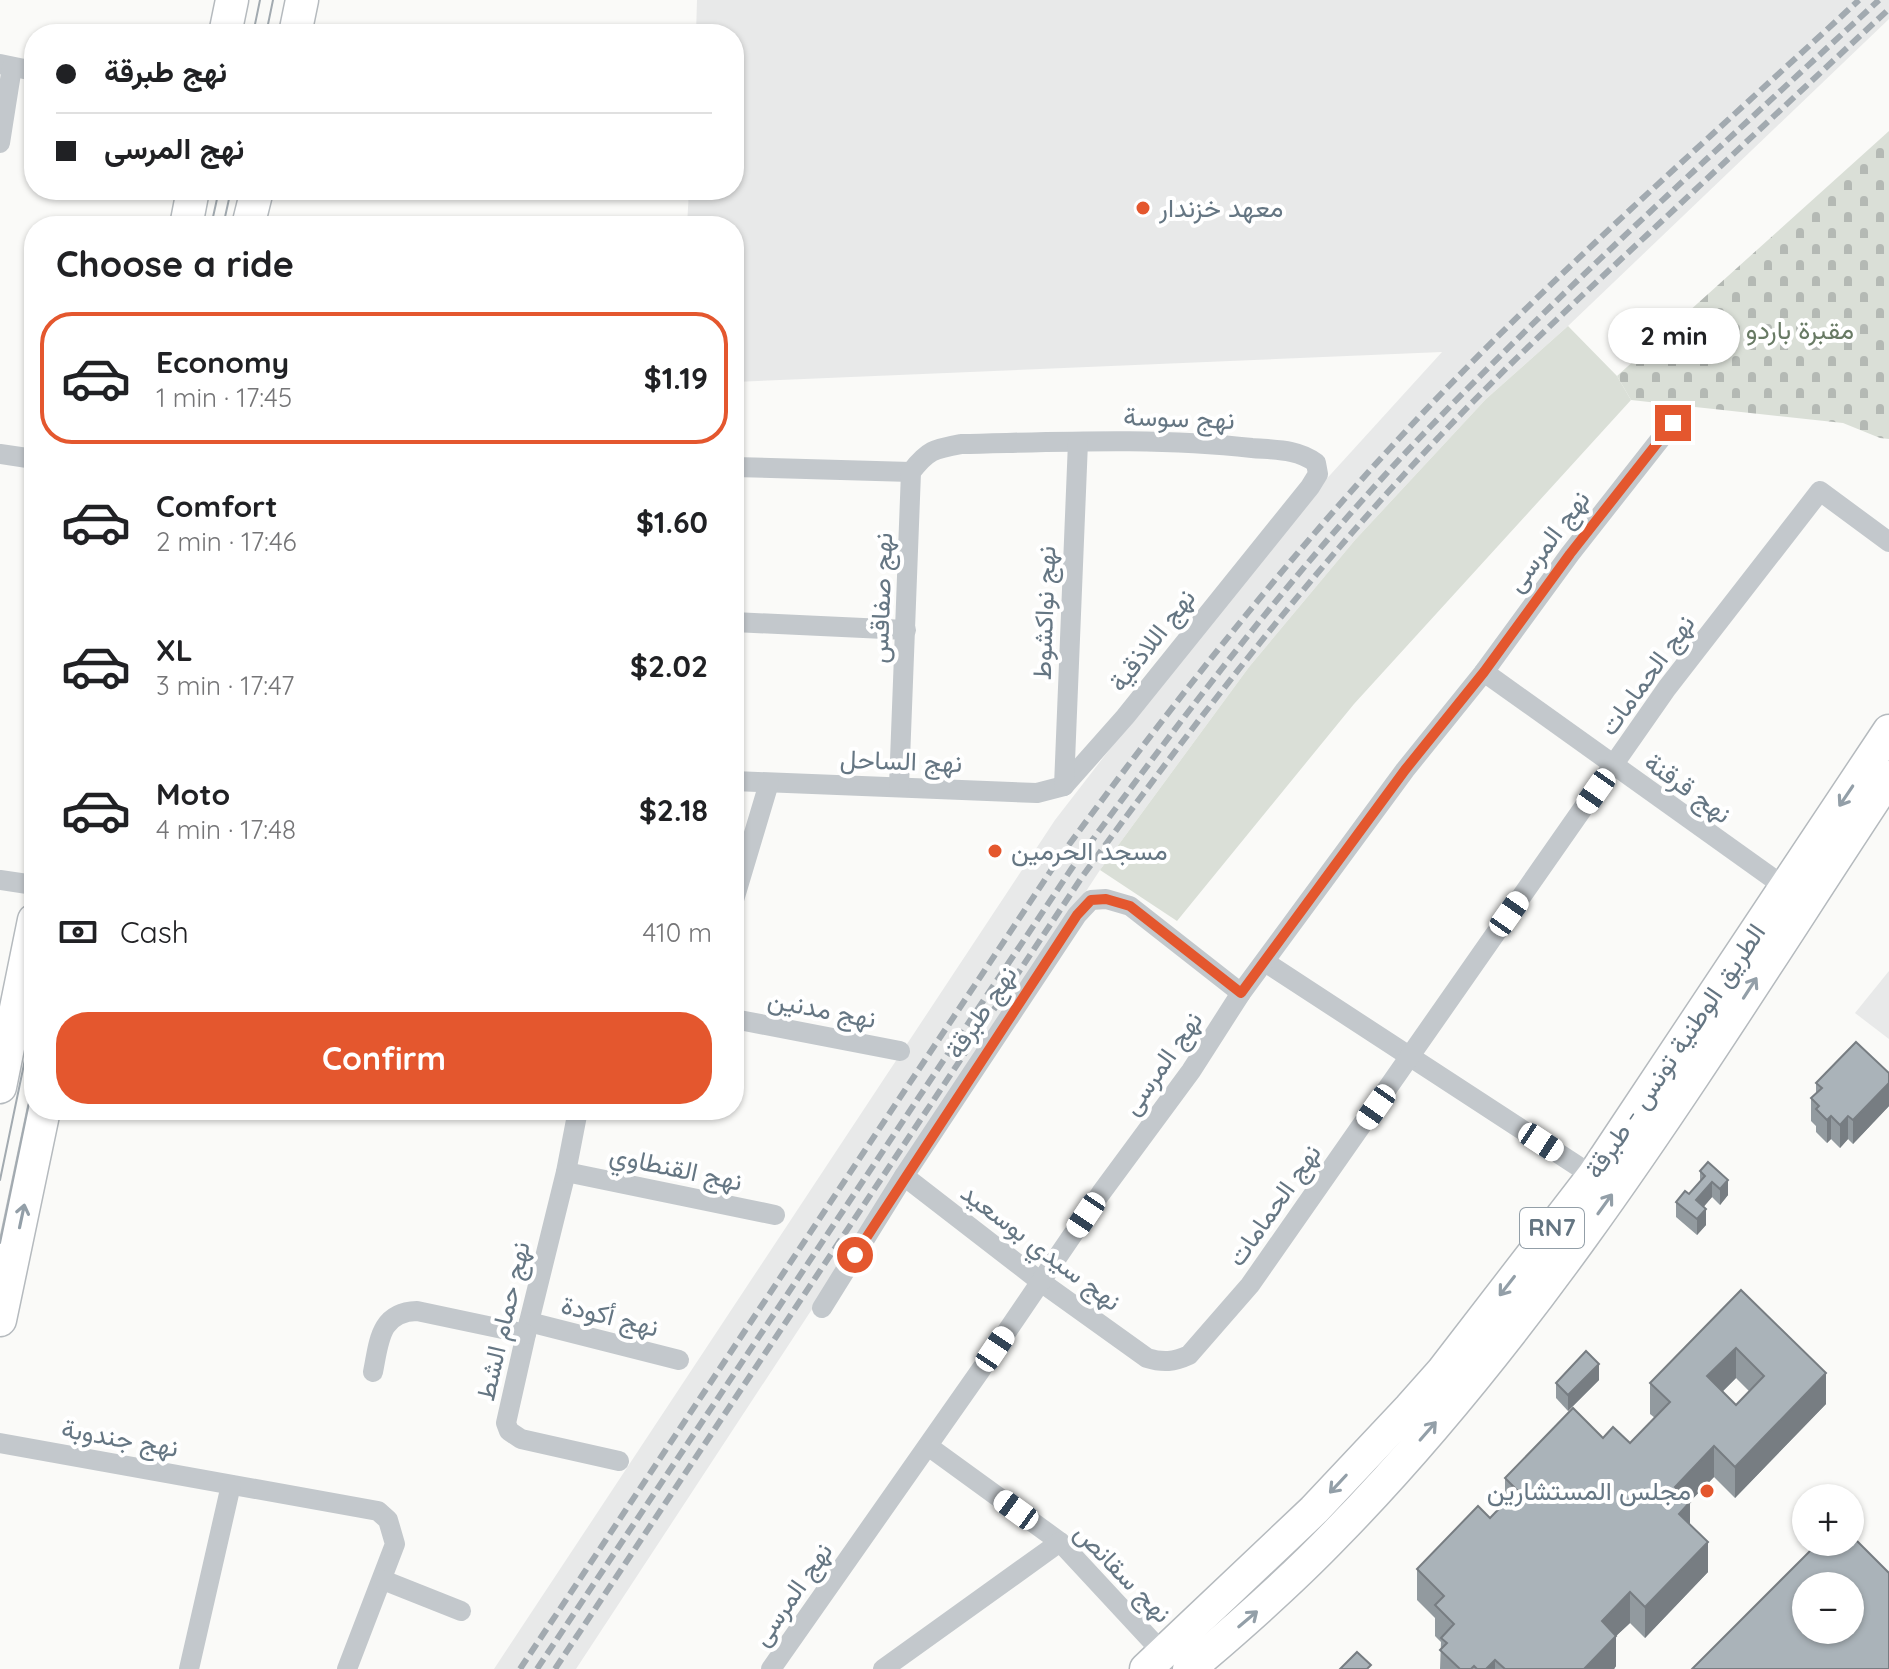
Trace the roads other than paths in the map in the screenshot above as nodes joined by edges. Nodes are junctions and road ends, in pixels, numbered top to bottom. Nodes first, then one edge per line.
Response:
1 (232, 0) edge
2 (302, 0) edge
3 (227, 24) edge
4 (297, 24) edge
5 (6, 66) edge
6 (0, 143) edge
7 (1673, 423) dead end
8 (1078, 442) junction
9 (0, 454) edge
10 (24, 458) edge
11 (744, 467) edge
12 (911, 472) junction
13 (1279, 524) joint
14 (1889, 542) edge
15 (744, 622) edge
16 (906, 630) junction
17 (1484, 672) junction
18 (1889, 731) edge
19 (1613, 766) junction
20 (1889, 777) edge
21 (744, 782) edge
22 (769, 783) junction
23 (899, 786) junction
24 (1064, 786) junction
25 (744, 867) edge
26 (0, 880) edge
27 (24, 884) edge
28 (1785, 887) junction
29 (1265, 962) junction
30 (24, 969) edge
31 (1241, 993) junction
32 (744, 1021) edge
33 (900, 1051) dead end
34 (1411, 1057) junction
35 (0, 1087) edge
36 (42, 1120) edge
37 (576, 1120) edge
38 (566, 1172) junction
39 (904, 1176) junction
40 (1593, 1176) junction
41 (775, 1215) dead end
42 (1041, 1282) junction
43 (822, 1308) dead end
44 (0, 1320) edge
45 (527, 1328) junction
46 (1147, 1358) joint
47 (679, 1360) dead end
48 (373, 1372) dead end
49 (0, 1443) edge
50 (928, 1446) junction
51 (619, 1461) dead end
52 (231, 1485) junction
53 (1060, 1542) junction
54 (383, 1580) junction
55 (461, 1611) dead end
56 (1166, 1664) edge
57 (189, 1669) edge
58 (347, 1669) edge
59 (772, 1669) edge
60 (883, 1669) edge

1 - 3 main road
2 - 4 main road
5 - 6 street
7 - 17 street, نهج المرسى
8 - 12 street, نهج سوسة
8 - 13 street, نهج سوسة
8 - 24 street, نهج نواكشوط
9 - 10 street
11 - 12 street
12 - 16 street, نهج صفاقس
13 - 24 street, نهج اللاذقية
14 - 19 street, نهج الحمامات
15 - 16 street
16 - 23 street, نهج صفاقس
17 - 19 street, نهج قرقنة
17 - 29 street, نهج المرسى
18 -> 28 main road, الطريق الوطنية تونس - طبرقة / RN7
19 - 28 street, نهج قرقنة
19 - 34 street, نهج الحمامات
56 -> 20 main road, الطريق الوطنية تونس - طبرقة / RN7
21 - 22 street, نهج الساحل
22 - 23 street, نهج الساحل
22 - 25 street
23 - 24 street, نهج الساحل
26 - 27 street
28 - 40 main road, الطريق الوطنية تونس - طبرقة / RN7
29 - 31 street, نهج المرسى
29 - 34 street
30 - 35 main road
31 - 39 street, نهج طبرقة
31 - 42 street, نهج المرسى
32 - 33 street, نهج مدنين
34 - 40 street
34 - 46 street, نهج الحمامات
44 -> 36 main road
37 - 38 street, نهج حمام الشط
38 - 41 street, نهج القنطاوي
38 - 45 street, نهج حمام الشط
39 - 42 street, نهج سيدي بوسعيد
39 - 43 street, نهج طبرقة
40 -> 56 main road, الطريق الوطنية تونس - طبرقة / RN7
42 - 46 street, نهج سيدي بوسعيد
42 - 50 street, نهج المرسى
45 - 47 street, نهج أكودة
45 - 48 street, نهج أكودة
45 - 51 street, نهج حمام الشط
49 - 52 street, نهج جندوبة
50 - 53 street, نهج سقانص
50 - 59 street, نهج المرسى
52 - 54 street, نهج جندوبة
52 - 57 street
53 - 56 street, نهج سقانص
53 - 60 street
54 - 55 street
54 - 58 street, نهج جندوبة

